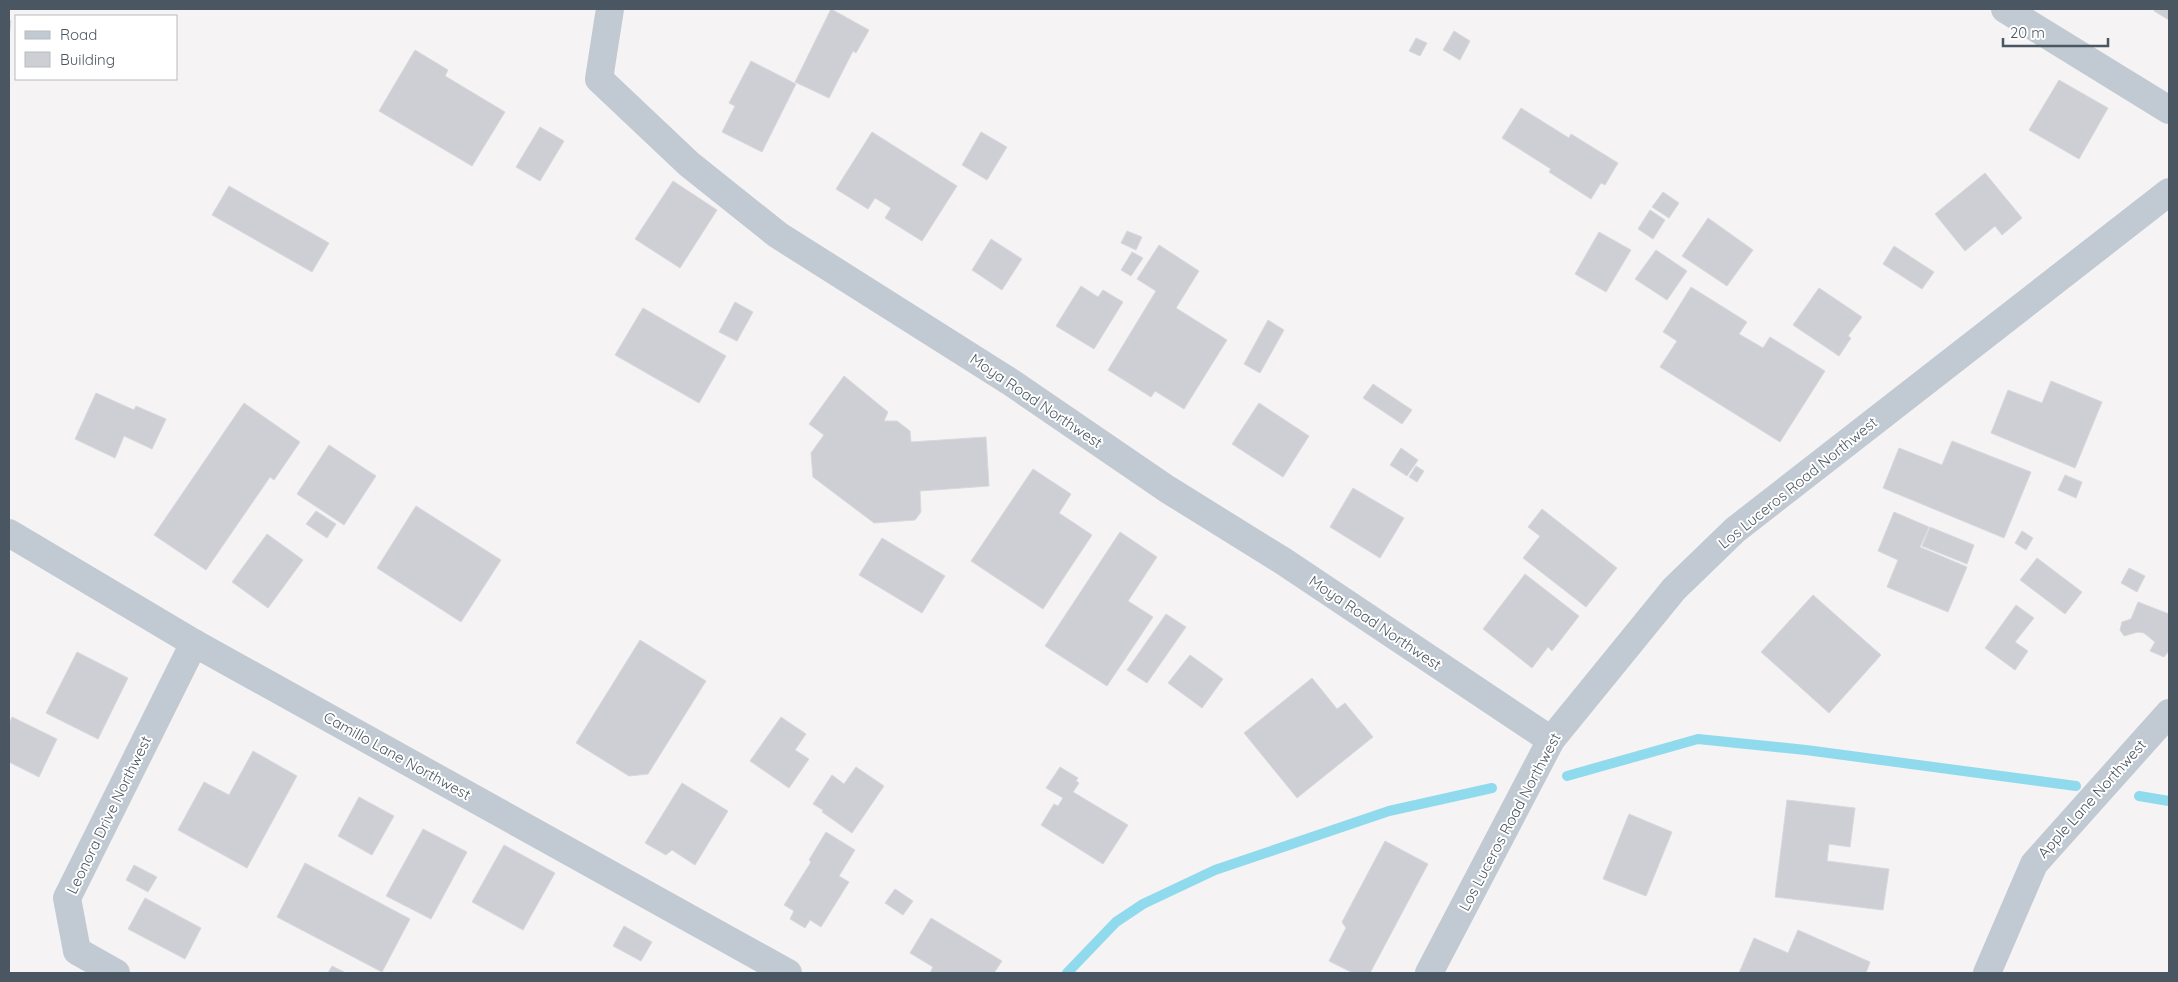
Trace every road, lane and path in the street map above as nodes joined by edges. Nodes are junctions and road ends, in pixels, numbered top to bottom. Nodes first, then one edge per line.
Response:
1 (610, 9) edge
2 (2006, 9) edge
3 (2169, 110) edge
4 (2169, 192) edge
5 (9, 533) edge
6 (194, 643) junction
7 (2169, 713) edge
8 (1551, 740) junction
9 (116, 973) edge
10 (788, 973) edge
11 (1429, 973) edge
12 (1987, 973) edge

1 - 8 street, Moya Road Northwest
2 - 3 street
4 - 8 street, Los Luceros Road Northwest
5 - 6 street, Camillo Lane Northwest
6 - 9 street, Leonora Drive Northwest
6 - 10 street, Camillo Lane Northwest
7 - 12 street, Apple Lane Northwest
8 - 11 street, Los Luceros Road Northwest

